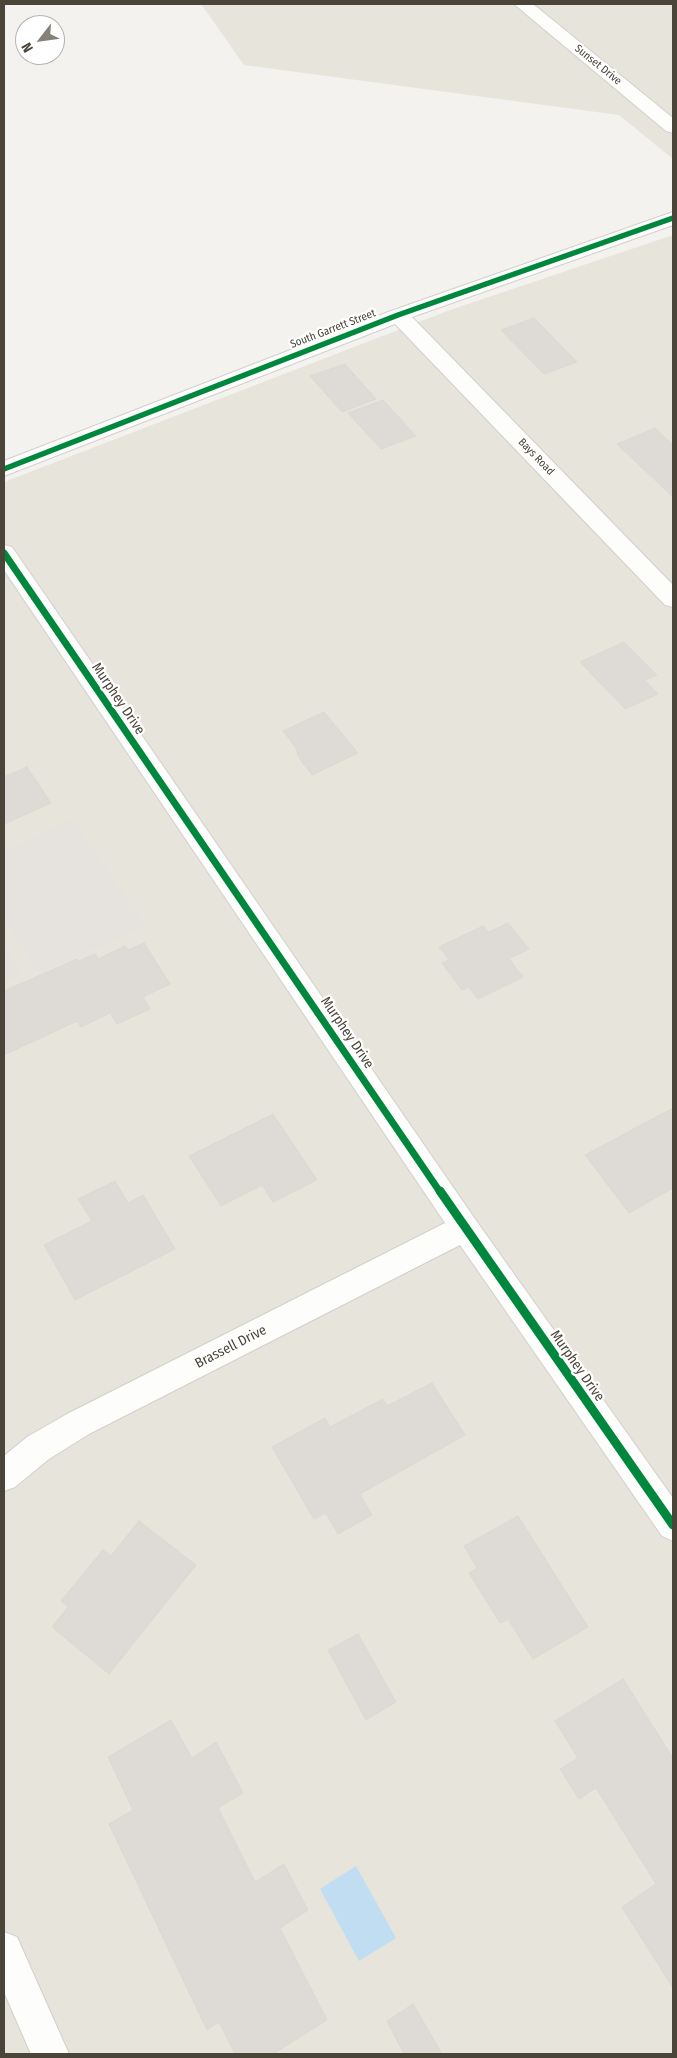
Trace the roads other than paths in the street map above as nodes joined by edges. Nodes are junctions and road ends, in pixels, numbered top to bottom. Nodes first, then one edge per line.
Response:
1 (523, 4) edge
2 (673, 126) edge
3 (673, 218) edge
4 (398, 315) junction
5 (4, 469) edge
6 (4, 553) edge
7 (673, 600) edge
8 (466, 1228) junction
9 (4, 1476) edge
10 (673, 1525) edge
11 (4, 1950) edge
12 (50, 2054) edge

1 - 2 street, Sunset Drive
3 - 4 street, South Garrett Street
4 - 5 street, South Garrett Street
4 - 7 street, Bays Road
6 - 8 street, Murphey Drive
8 - 9 street, Brassell Drive
8 - 10 street, Murphey Drive
11 - 12 street

